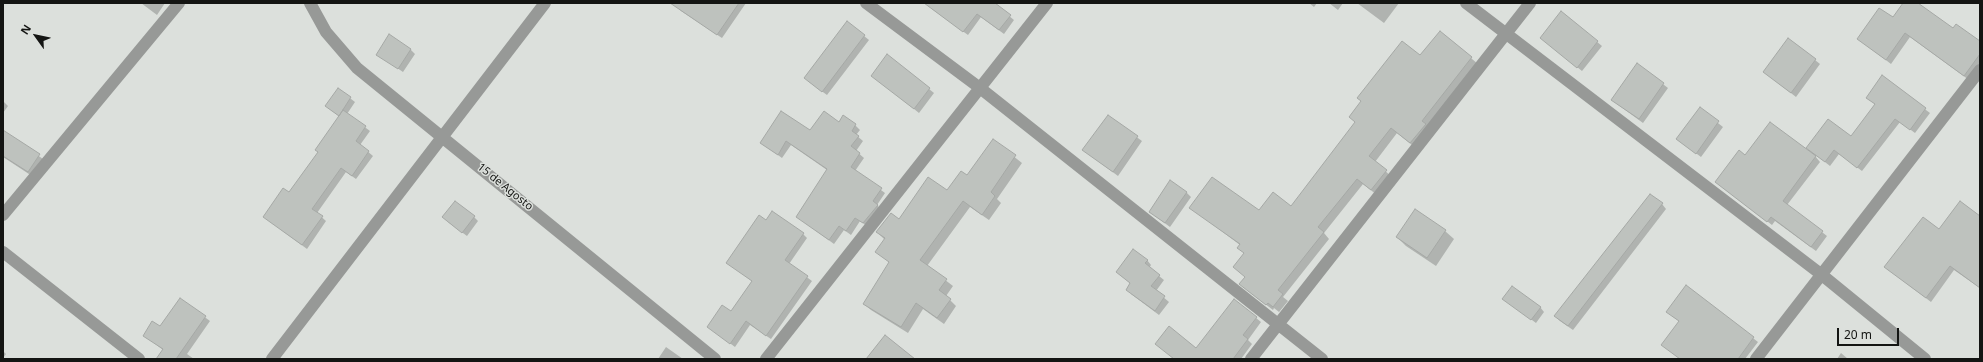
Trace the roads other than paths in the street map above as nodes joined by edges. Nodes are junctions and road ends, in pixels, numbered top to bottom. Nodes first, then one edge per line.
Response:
1 (179, 3) edge
2 (310, 3) edge
3 (545, 3) edge
4 (866, 3) edge
5 (1047, 3) edge
6 (1466, 3) edge
7 (1530, 3) edge
8 (1506, 34) junction
9 (1980, 70) edge
10 (980, 88) junction
11 (443, 136) junction
12 (3, 215) edge
13 (3, 252) edge
14 (1822, 275) junction
15 (1277, 325) junction
16 (139, 359) edge
17 (272, 359) edge
18 (715, 359) edge
19 (766, 359) edge
20 (1251, 359) edge
21 (1322, 359) edge
22 (1756, 359) edge
23 (1925, 359) edge

1 - 12 street
2 - 11 street, 15 de Agosto
3 - 11 street
4 - 10 street
5 - 10 street
6 - 8 street
7 - 8 street
8 - 14 street
8 - 15 street
9 - 14 street
10 - 15 street
10 - 19 street
11 - 17 street
11 - 18 street, 15 de Agosto
13 - 16 street
14 - 22 street
14 - 23 street
15 - 20 street
15 - 21 street

